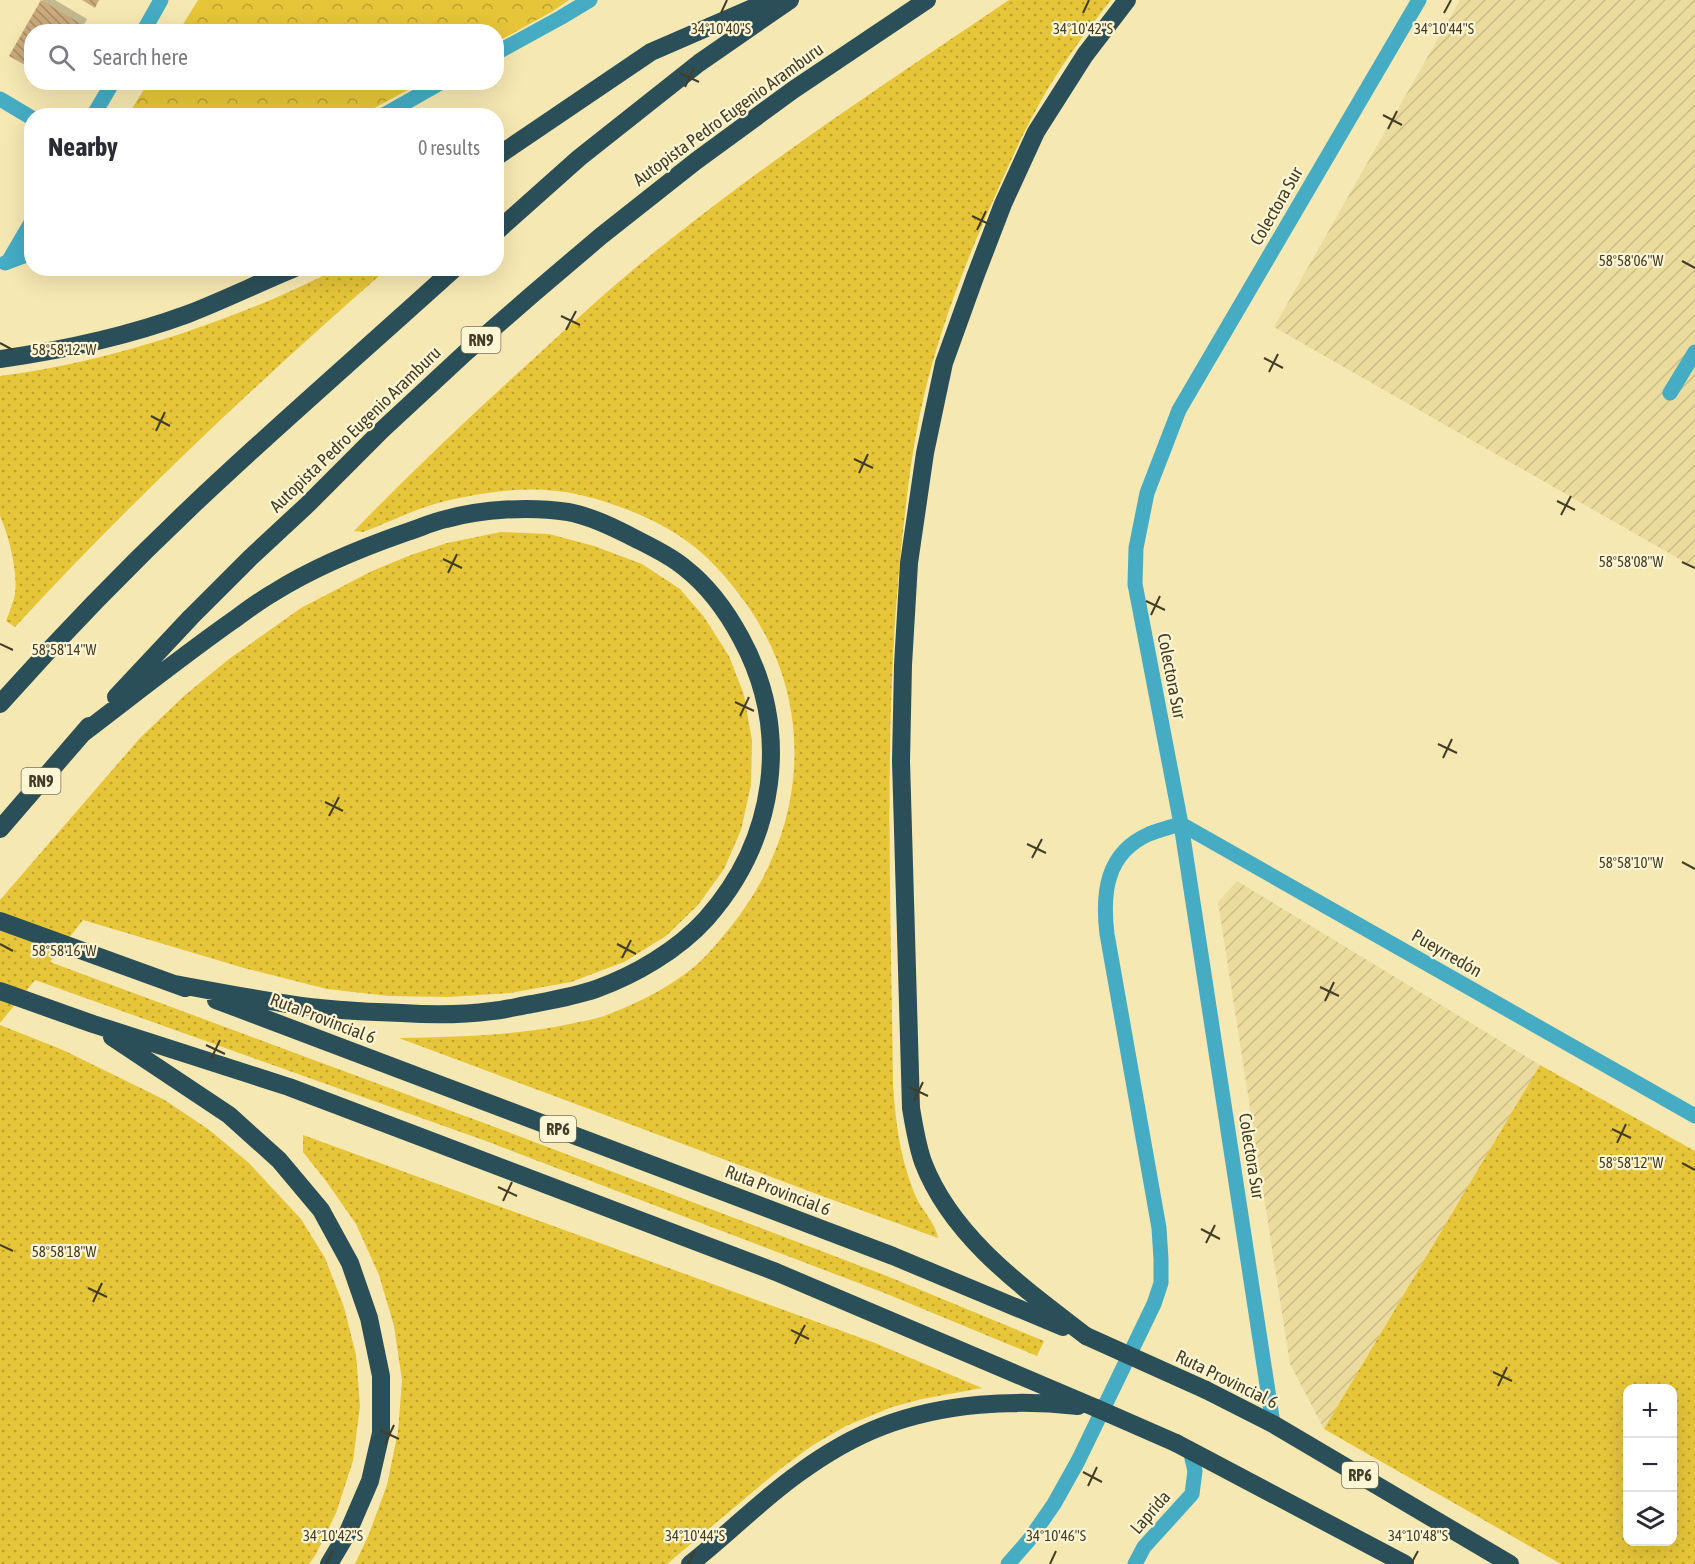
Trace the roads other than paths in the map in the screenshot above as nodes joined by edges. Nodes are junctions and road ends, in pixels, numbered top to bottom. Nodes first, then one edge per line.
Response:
1 (161, 0) edge
2 (590, 0) edge
3 (771, 0) edge
4 (790, 0) edge
5 (927, 0) edge
6 (1127, 0) edge
7 (1419, 0) edge
8 (148, 24) edge
9 (504, 49) edge
10 (108, 90) edge
11 (428, 90) edge
12 (0, 99) edge
13 (98, 108) edge
14 (396, 108) edge
15 (24, 113) edge
16 (504, 152) edge
17 (504, 225) edge
18 (24, 233) edge
19 (24, 256) edge
20 (4, 264) edge
21 (276, 276) edge
22 (446, 276) edge
23 (1695, 352) edge
24 (0, 359) edge
25 (1670, 393) dead end
26 (0, 704) edge
27 (82, 734) junction
28 (1180, 824) junction
29 (0, 829) edge
30 (0, 921) edge
31 (175, 984) junction
32 (0, 991) edge
33 (93, 1024) junction
34 (1695, 1116) edge
35 (1053, 1317) junction
36 (1096, 1408) junction
37 (1273, 1424) junction
38 (1183, 1447) junction
39 (329, 1564) edge
40 (690, 1564) edge
41 (1008, 1564) edge
42 (1135, 1564) edge
43 (1405, 1564) edge
44 (1510, 1564) edge

1 - 8 street
2 - 9 street
3 - 16 highway
4 - 17 highway
5 - 27 highway, Autopista Pedro Eugenio Aramburu / RN9
6 - 35 highway
7 - 28 street, Colectora Sur
10 - 13 street
11 - 14 street
12 - 15 street
18 - 20 street
19 - 20 street
21 - 24 highway
22 - 26 highway
23 - 25 street
27 - 29 highway, Autopista Pedro Eugenio Aramburu / RN9
27 - 31 highway
28 - 34 street, Pueyrredón
28 - 37 street, Colectora Sur
28 - 41 street
30 - 31 highway, Ruta Provincial 6 / RP6
31 - 35 highway, Ruta Provincial 6 / RP6
32 - 33 highway
33 - 36 highway
33 - 39 highway
35 - 37 highway, Ruta Provincial 6 / RP6, bridge
36 - 38 highway, bridge
36 - 40 highway
37 - 44 highway, Ruta Provincial 6 / RP6
38 - 42 street, Laprida
38 - 43 highway

